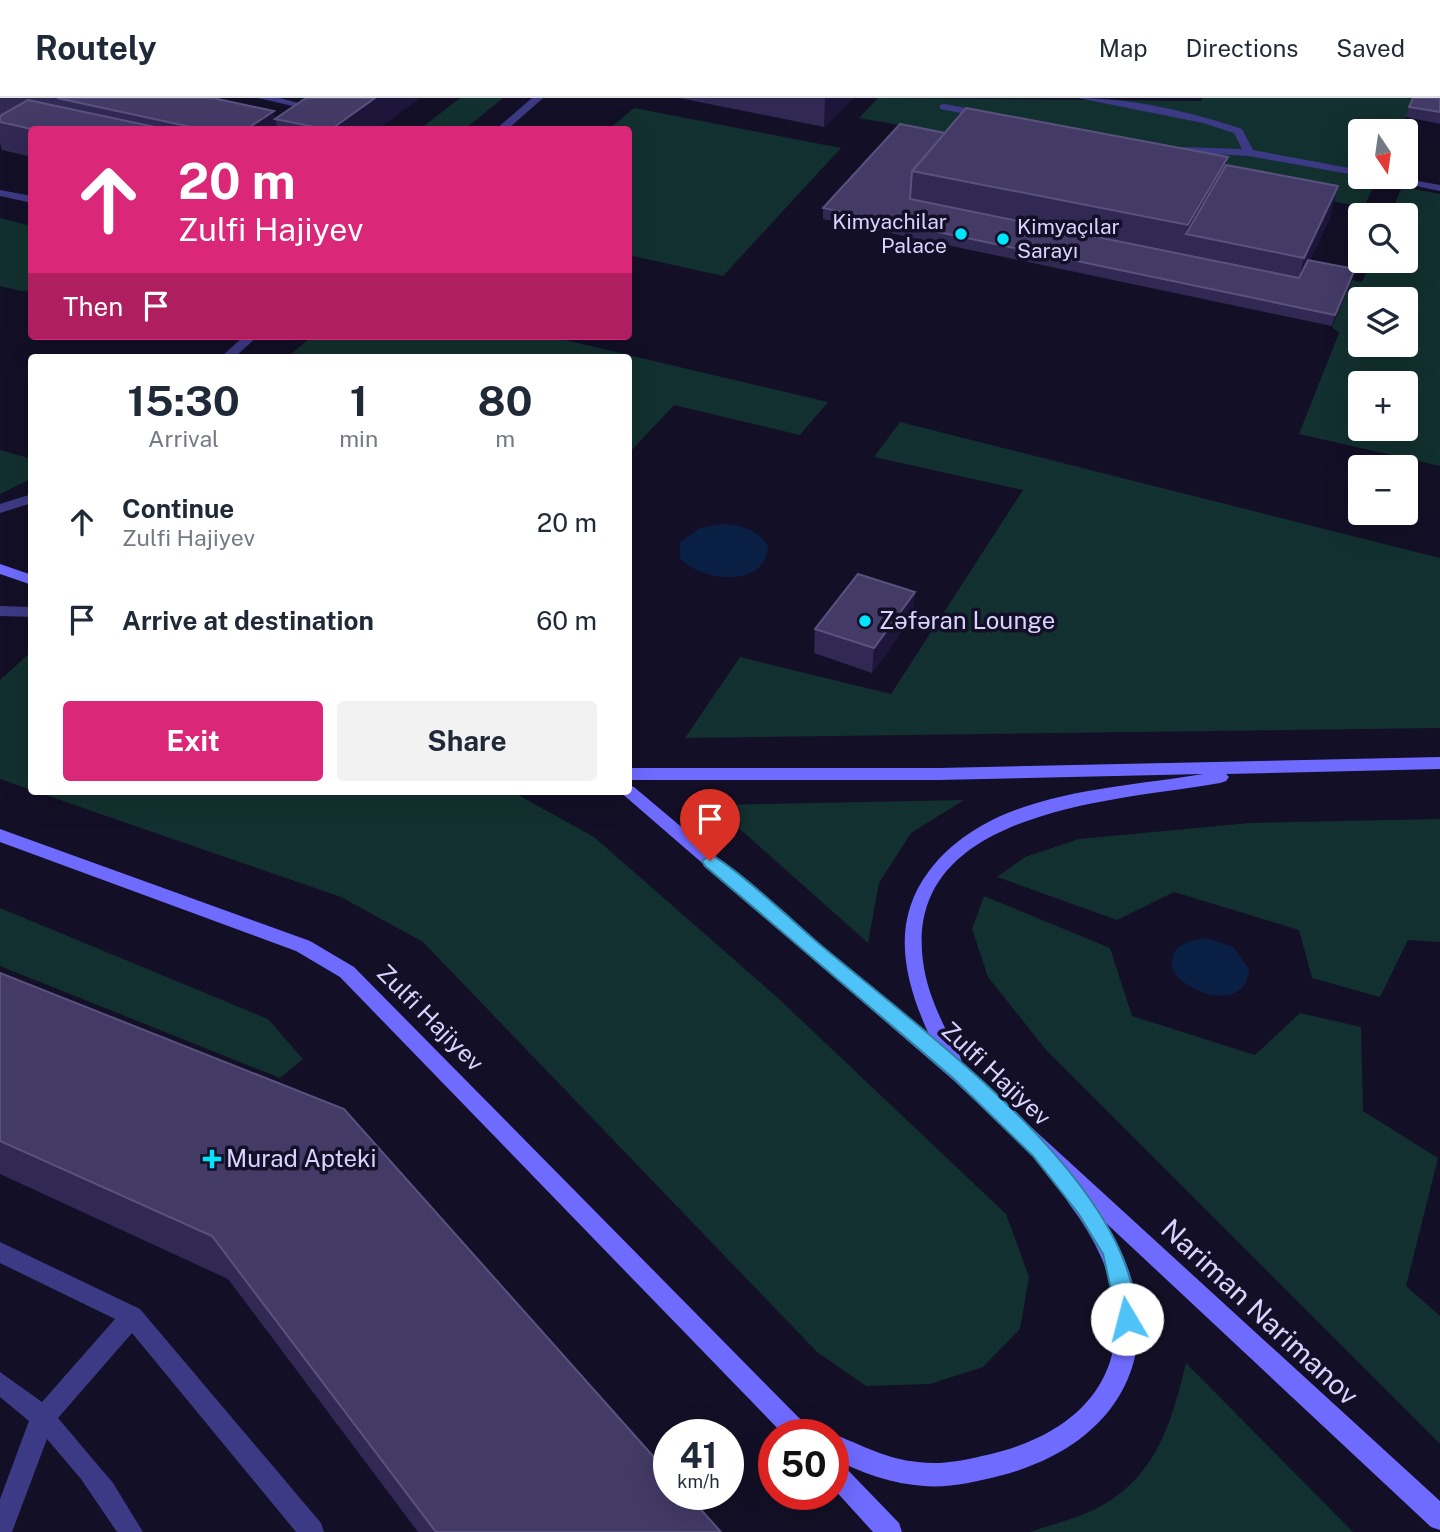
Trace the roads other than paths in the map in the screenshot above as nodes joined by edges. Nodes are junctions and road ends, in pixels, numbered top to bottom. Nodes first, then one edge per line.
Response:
1 (264, 98) edge
2 (323, 98) edge
3 (538, 98) edge
4 (1083, 98) edge
5 (310, 107) junction
6 (944, 107) dead end
7 (997, 117) edge
8 (294, 118) edge
9 (505, 126) edge
10 (1169, 148) edge
11 (1249, 153) junction
12 (1348, 171) edge
13 (1418, 184) edge
14 (1440, 188) edge
15 (0, 193) edge
16 (28, 199) edge
17 (248, 340) edge
18 (231, 354) edge
19 (28, 499) edge
20 (0, 509) edge
21 (0, 569) edge
22 (28, 579) edge
23 (0, 611) edge
24 (28, 612) edge
25 (1440, 763) edge
26 (1275, 768) junction
27 (632, 774) edge
28 (632, 794) edge
29 (0, 835) edge
30 (959, 1073) junction
31 (1040, 1150) junction
32 (0, 1252) edge
33 (132, 1316) junction
34 (737, 1368) junction
35 (0, 1383) edge
36 (41, 1419) junction
37 (785, 1419) edge
38 (797, 1419) edge
39 (849, 1455) edge
40 (849, 1488) edge
41 (1440, 1518) edge
42 (0, 1532) edge
43 (131, 1532) edge
44 (312, 1532) edge
45 (890, 1532) edge

1 - 5 street
2 - 5 street
3 - 9 street
4 - 11 street
5 - 8 street
6 - 7 street
10 - 11 street
11 - 12 street
13 - 14 street
15 - 16 street
17 - 18 street
19 - 20 street
21 - 22 main road
23 - 24 street
25 - 26 main road
26 - 27 main road
26 - 30 main road
28 - 30 main road, Zulfi Hajiyev
29 - 34 main road, Zulfi Hajiyev
30 - 31 main road, Zulfi Hajiyev
31 - 39 main road
31 - 41 main road, Nariman Narimanov
32 - 33 street
33 - 36 street
33 - 44 street
34 - 37 main road
34 - 38 main road
35 - 36 street
36 - 42 street
36 - 43 street
40 - 45 main road

